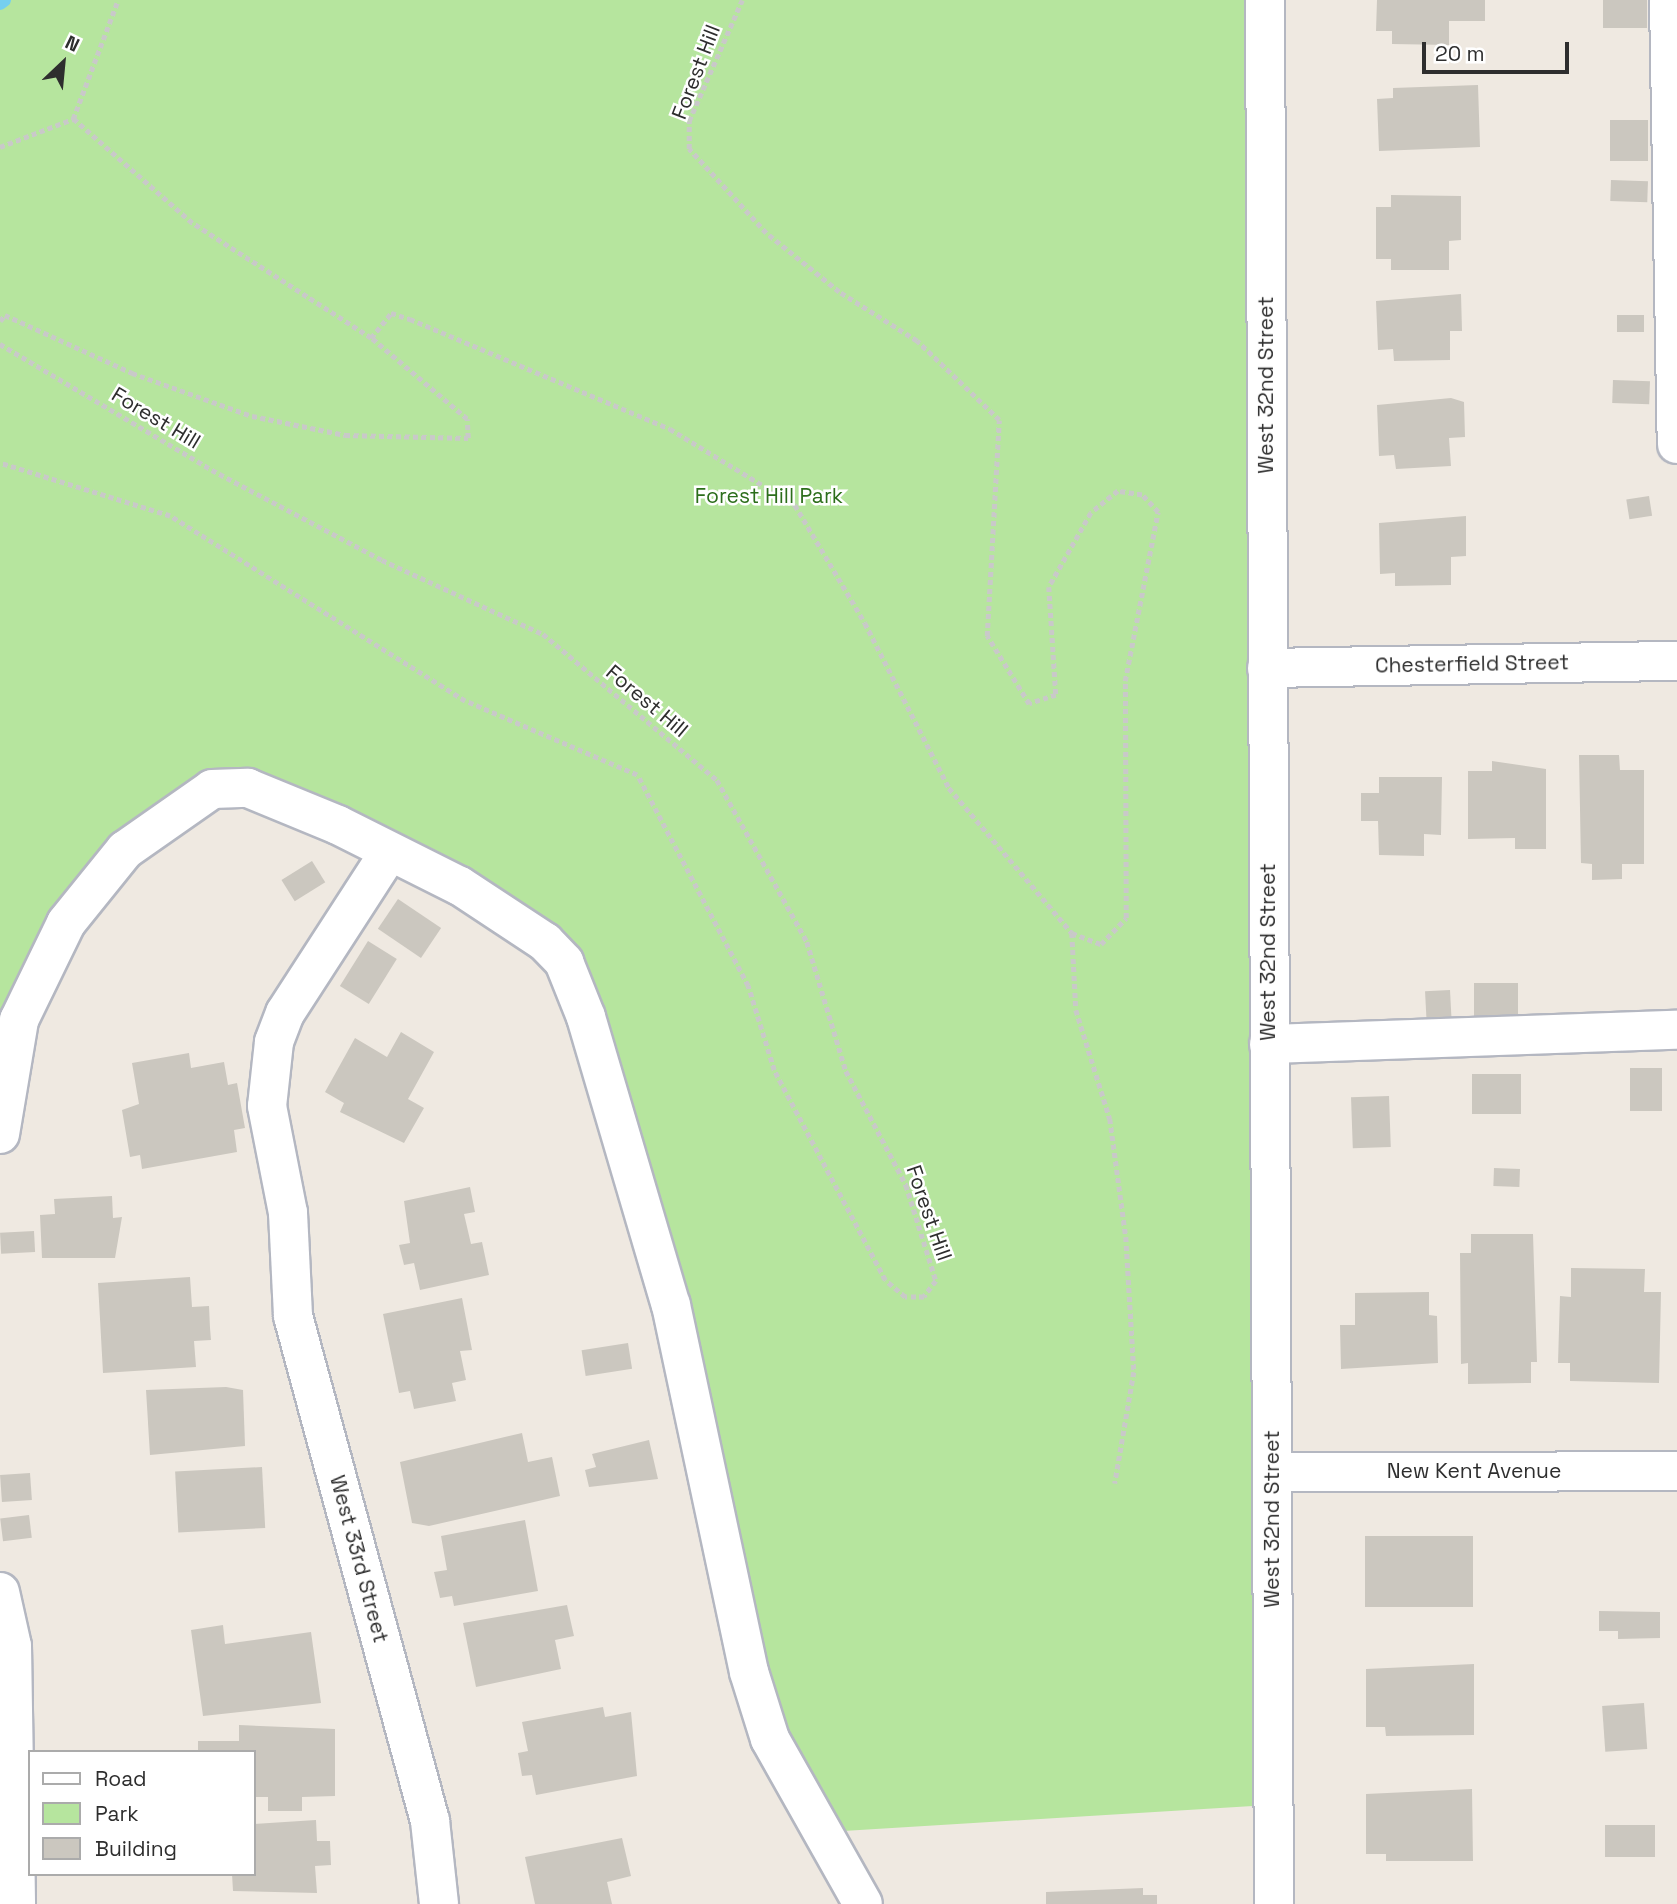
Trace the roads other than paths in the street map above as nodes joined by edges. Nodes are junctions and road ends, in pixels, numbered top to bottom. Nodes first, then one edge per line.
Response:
1 (1265, 0) edge
2 (1669, 0) edge
3 (1677, 444) edge
4 (1677, 661) edge
5 (1267, 667) junction
6 (388, 854) junction
7 (1677, 1030) edge
8 (1269, 1044) junction
9 (0, 1134) edge
10 (1677, 1471) edge
11 (1272, 1472) junction
12 (0, 1592) edge
13 (16, 1904) edge
14 (439, 1904) edge
15 (863, 1904) edge
16 (1274, 1904) edge

1 - 5 street, West 32nd Street
2 - 3 street
4 - 5 street, Chesterfield Street
5 - 8 street, West 32nd Street
6 - 9 street
6 - 14 street, West 33rd Street
6 - 15 street
7 - 8 street
8 - 11 street, West 32nd Street
10 - 11 street, New Kent Avenue
11 - 16 street, West 32nd Street
12 - 13 street

